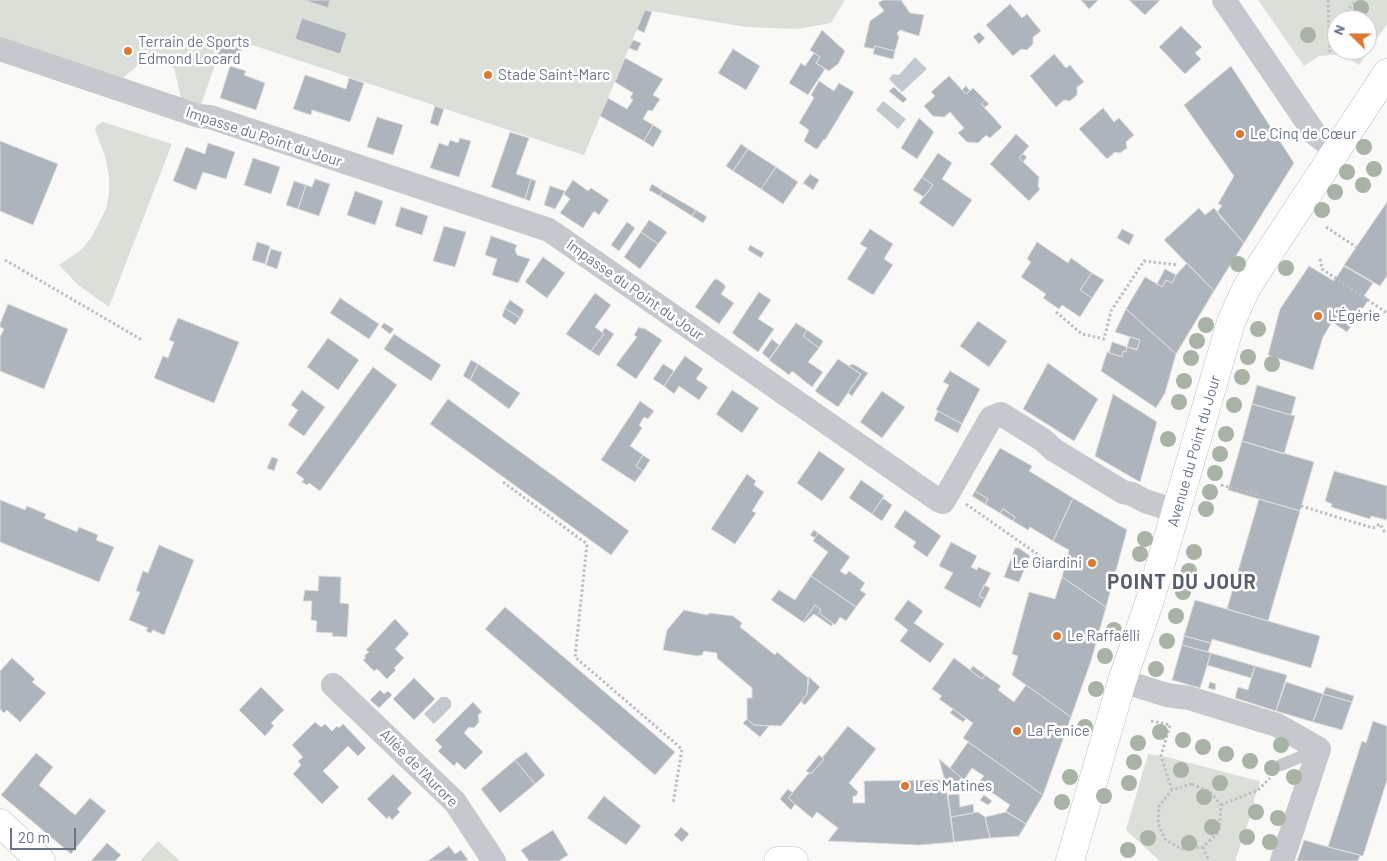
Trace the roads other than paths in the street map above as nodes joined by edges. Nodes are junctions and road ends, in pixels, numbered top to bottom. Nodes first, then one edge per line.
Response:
1 (1224, 0) edge
2 (0, 49) edge
3 (1387, 73) edge
4 (1336, 150) junction
5 (1176, 511) junction
6 (1122, 681) junction
7 (333, 685) dead end
8 (1318, 749) junction
9 (1281, 765) road end
10 (0, 823) edge
11 (41, 861) edge
12 (494, 861) edge
13 (778, 861) edge
14 (794, 861) edge
15 (1070, 861) edge
16 (1282, 861) edge

1 - 4 street
2 - 5 street, Impasse du Point du Jour
3 - 4 main road, Avenue du Point du Jour
4 - 5 main road, Avenue du Point du Jour
5 - 6 main road, Avenue du Point du Jour
6 - 8 street
6 - 15 main road, Avenue du Point du Jour
7 - 12 street, Allée de l'Aurore
8 - 9 lane
8 - 16 street
10 - 11 main road
13 - 14 main road

